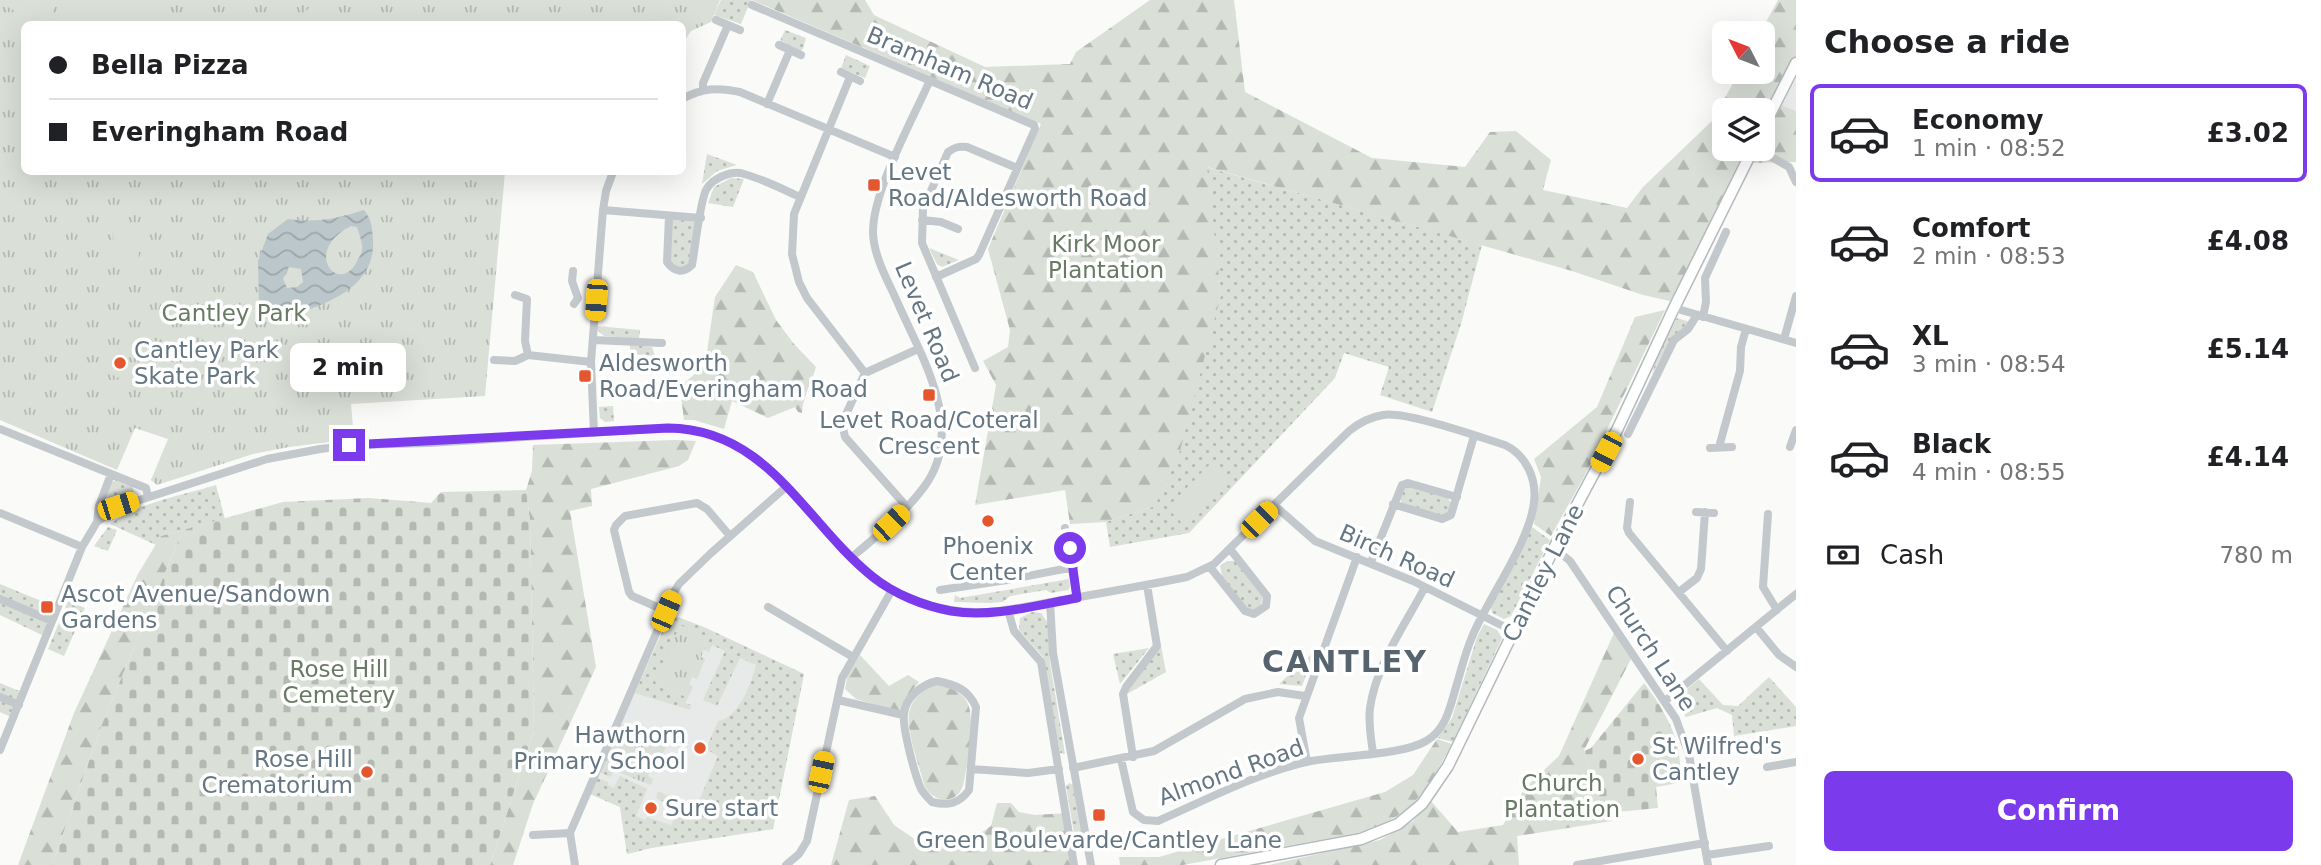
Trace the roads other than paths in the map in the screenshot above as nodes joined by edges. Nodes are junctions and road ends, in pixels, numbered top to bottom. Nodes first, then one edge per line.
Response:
1 (752, 5) dead end
2 (716, 20) dead end
3 (728, 25) junction
4 (740, 30) dead end
5 (779, 45) dead end
6 (790, 50) junction
7 (801, 55) dead end
8 (1796, 63) edge
9 (841, 72) dead end
10 (850, 76) junction
11 (930, 80) junction
12 (860, 81) dead end
13 (703, 90) junction
14 (686, 97) edge
15 (767, 104) junction
16 (1775, 104) edge
17 (828, 129) junction
18 (895, 157) junction
19 (1775, 159) edge
20 (1749, 161) edge
21 (1017, 168) junction
22 (612, 175) edge
23 (1796, 182) edge
24 (800, 197) junction
25 (604, 210) junction
26 (669, 216) junction
27 (701, 218) junction
28 (922, 220) junction
29 (958, 229) dead end
30 (1726, 232) dead end
31 (573, 271) dead end
32 (936, 277) junction
33 (515, 295) dead end
34 (1796, 296) edge
35 (596, 300) junction
36 (1674, 308) junction
37 (1700, 316) junction
38 (1746, 328) junction
39 (1784, 339) junction
40 (593, 340) junction
41 (662, 343) dead end
42 (1796, 343) edge
43 (918, 349) junction
44 (528, 355) junction
45 (494, 360) dead end
46 (590, 362) junction
47 (975, 368) dead end
48 (866, 373) junction
49 (0, 429) edge
50 (594, 433) junction
51 (1628, 435) dead end
52 (1795, 435) edge
53 (1474, 436) junction
54 (1732, 447) dead end
55 (1790, 447) dead end
56 (111, 474) junction
57 (787, 486) junction
58 (148, 497) junction
59 (1457, 497) junction
60 (1630, 502) dead end
61 (1274, 505) junction
62 (1393, 505) junction
63 (907, 507) junction
64 (1705, 512) dead end
65 (0, 513) edge
66 (1768, 514) dead end
67 (97, 522) junction
68 (1066, 528) dead end
69 (730, 536) junction
70 (82, 547) junction
71 (1555, 548) junction
72 (1230, 549) junction
73 (1357, 557) junction
74 (852, 558) junction
75 (1371, 562) junction
76 (1074, 566) junction
77 (1210, 567) junction
78 (1147, 585) junction
79 (1425, 587) junction
80 (892, 590) junction
81 (940, 590) dead end
82 (1679, 592) junction
83 (1796, 594) edge
84 (1077, 598) junction
85 (0, 599) edge
86 (1051, 602) junction
87 (768, 607) dead end
88 (1008, 610) junction
89 (1777, 610) junction
90 (666, 611) junction
91 (1482, 617) junction
92 (52, 621) junction
93 (1756, 627) junction
94 (1513, 631) junction
95 (1727, 651) junction
96 (853, 657) junction
97 (1796, 667) edge
98 (1305, 696) junction
99 (0, 697) edge
100 (838, 700) junction
101 (1665, 701) junction
102 (19, 705) junction
103 (903, 715) junction
104 (0, 750) edge
105 (1373, 753) junction
106 (1071, 757) junction
107 (1133, 757) junction
108 (1121, 759) junction
109 (1057, 760) junction
110 (1307, 762) junction
111 (1796, 762) edge
112 (1767, 767) dead end
113 (1073, 768) junction
114 (971, 769) junction
115 (1059, 769) junction
116 (1075, 778) junction
117 (1061, 781) junction
118 (570, 833) junction
119 (533, 835) dead end
120 (1705, 843) junction
121 (1769, 846) dead end
122 (1707, 855) junction
123 (1629, 860) edge
124 (575, 865) edge
125 (786, 865) edge
126 (1074, 865) edge
127 (1091, 865) edge
128 (1221, 865) edge
129 (1577, 865) edge
130 (1708, 865) edge

1 - 11 street, Bramham Road
2 - 3 street
3 - 4 street
3 - 13 street
5 - 6 street
6 - 7 street
6 - 15 street
8 - 16 main road
9 - 10 street
10 - 12 street
10 - 17 street
11 - 18 street, Levet Road
11 - 21 street, Bramham Road
13 - 14 street
13 - 15 street
15 - 17 street
17 - 18 street
17 - 24 street
18 - 43 street, Levet Road
19 - 23 street
20 - 36 main road, Cantley Lane
21 - 28 street
21 - 32 street, Bramham Road
22 - 25 street
24 - 27 street
24 - 48 street
25 - 26 street
25 - 35 street
26 - 27 street
26 - 27 street
28 - 29 street
28 - 32 street
30 - 37 street
31 - 35 street
32 - 47 street
33 - 44 street
34 - 39 street
35 - 40 street
36 - 37 street
36 - 71 main road, Cantley Lane
37 - 38 street
37 - 51 street
38 - 39 street
38 - 54 street
39 - 42 street
40 - 41 street
40 - 46 street
43 - 48 street
43 - 63 street, Levet Road
44 - 45 street
44 - 46 street
46 - 50 street
48 - 63 street
49 - 56 street
50 - 57 street
50 - 58 street
52 - 55 street
53 - 59 street
53 - 61 street, Almond Road
53 - 91 street, Almond Road
56 - 58 street
56 - 67 street
57 - 69 street
57 - 74 street
58 - 67 street
59 - 62 street
59 - 62 street
60 - 82 street
61 - 72 street, Almond Road
61 - 73 street, Birch Road
62 - 75 street
63 - 74 street, Levet Road
64 - 82 street
65 - 70 street
66 - 89 street
67 - 70 street
68 - 76 street
69 - 90 street
69 - 90 street
70 - 92 street
71 - 94 main road, Cantley Lane
71 - 101 street, Church Lane
72 - 77 street, Almond Road
72 - 77 street
73 - 75 street, Birch Road
73 - 98 street
74 - 80 street
75 - 79 street, Birch Road
76 - 81 street
76 - 84 street
77 - 78 street
78 - 84 street
78 - 107 street
79 - 91 street, Birch Road
79 - 105 street
80 - 88 street
80 - 96 street
82 - 95 street
83 - 89 street
84 - 86 street
85 - 92 street
86 - 88 street
86 - 106 street
87 - 96 street
88 - 109 street
89 - 93 street
90 - 118 street
91 - 94 street, Birch Road
91 - 105 street, Almond Road
92 - 102 street
93 - 95 street
93 - 97 street
94 - 128 main road, Cantley Lane
95 - 101 street
96 - 100 street
98 - 107 street
98 - 110 street
99 - 102 street
100 - 103 street
100 - 125 street
101 - 120 street, Church Lane
102 - 104 street
103 - 114 street
103 - 114 street
105 - 110 street, Almond Road
106 - 109 street
106 - 113 street
107 - 108 street
108 - 110 street, Almond Road
108 - 113 street
109 - 115 street
111 - 112 street
113 - 116 street
114 - 115 street
115 - 117 street
116 - 117 street
116 - 127 street
117 - 126 street
118 - 119 street
118 - 124 street
120 - 122 street, Church Lane
120 - 123 street
121 - 122 street
122 - 130 street, Church Lane
123 - 129 street

